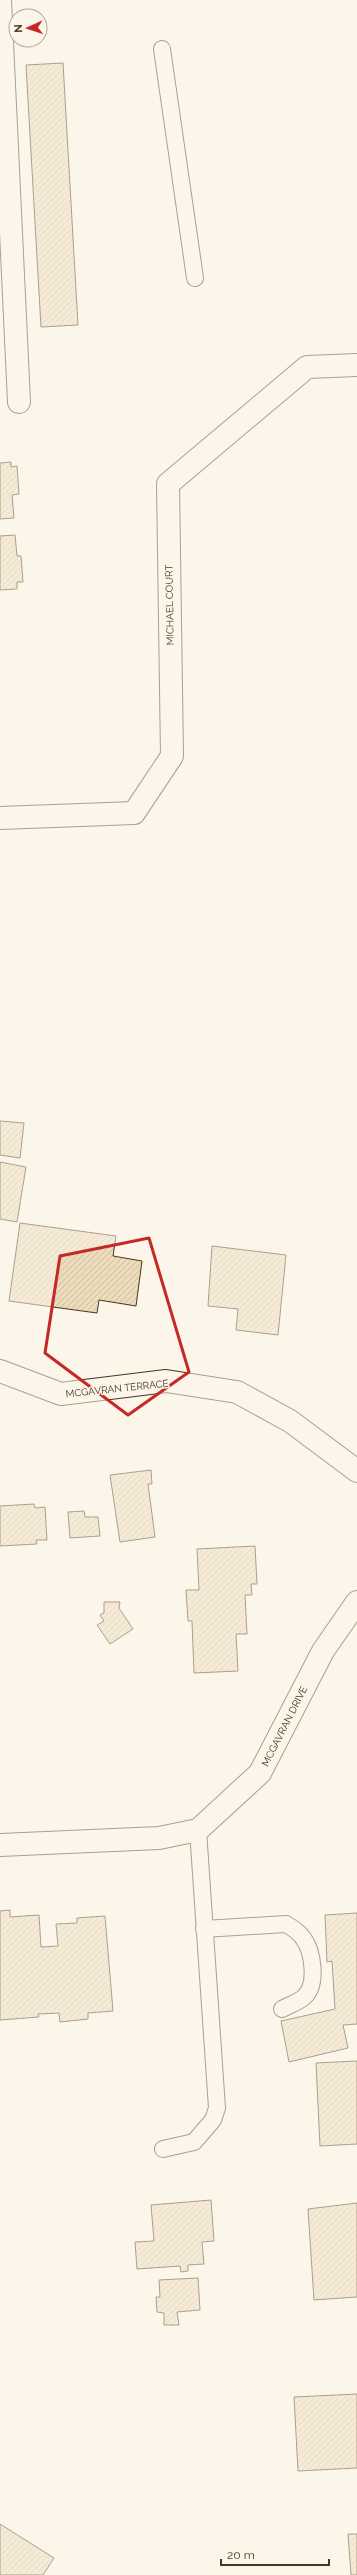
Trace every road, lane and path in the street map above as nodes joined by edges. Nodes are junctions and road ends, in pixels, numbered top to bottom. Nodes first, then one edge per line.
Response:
1 (0, 0) edge
2 (162, 49) dead end
3 (6, 273) edge
4 (195, 278) dead end
5 (357, 365) edge
6 (19, 402) dead end
7 (0, 818) edge
8 (0, 1371) edge
9 (357, 1471) edge
10 (357, 1602) edge
11 (198, 1830) junction
12 (0, 1845) edge
13 (204, 1929) junction
14 (282, 2008) dead end
15 (163, 2149) dead end

1 - 3 street
2 - 4 lane
3 - 6 street
5 - 7 street, MICHAEL COURT
8 - 9 street, MCGAVRAN TERRACE
10 - 11 street, MCGAVRAN DRIVE
11 - 12 street
11 - 13 lane
13 - 14 lane
13 - 15 lane

